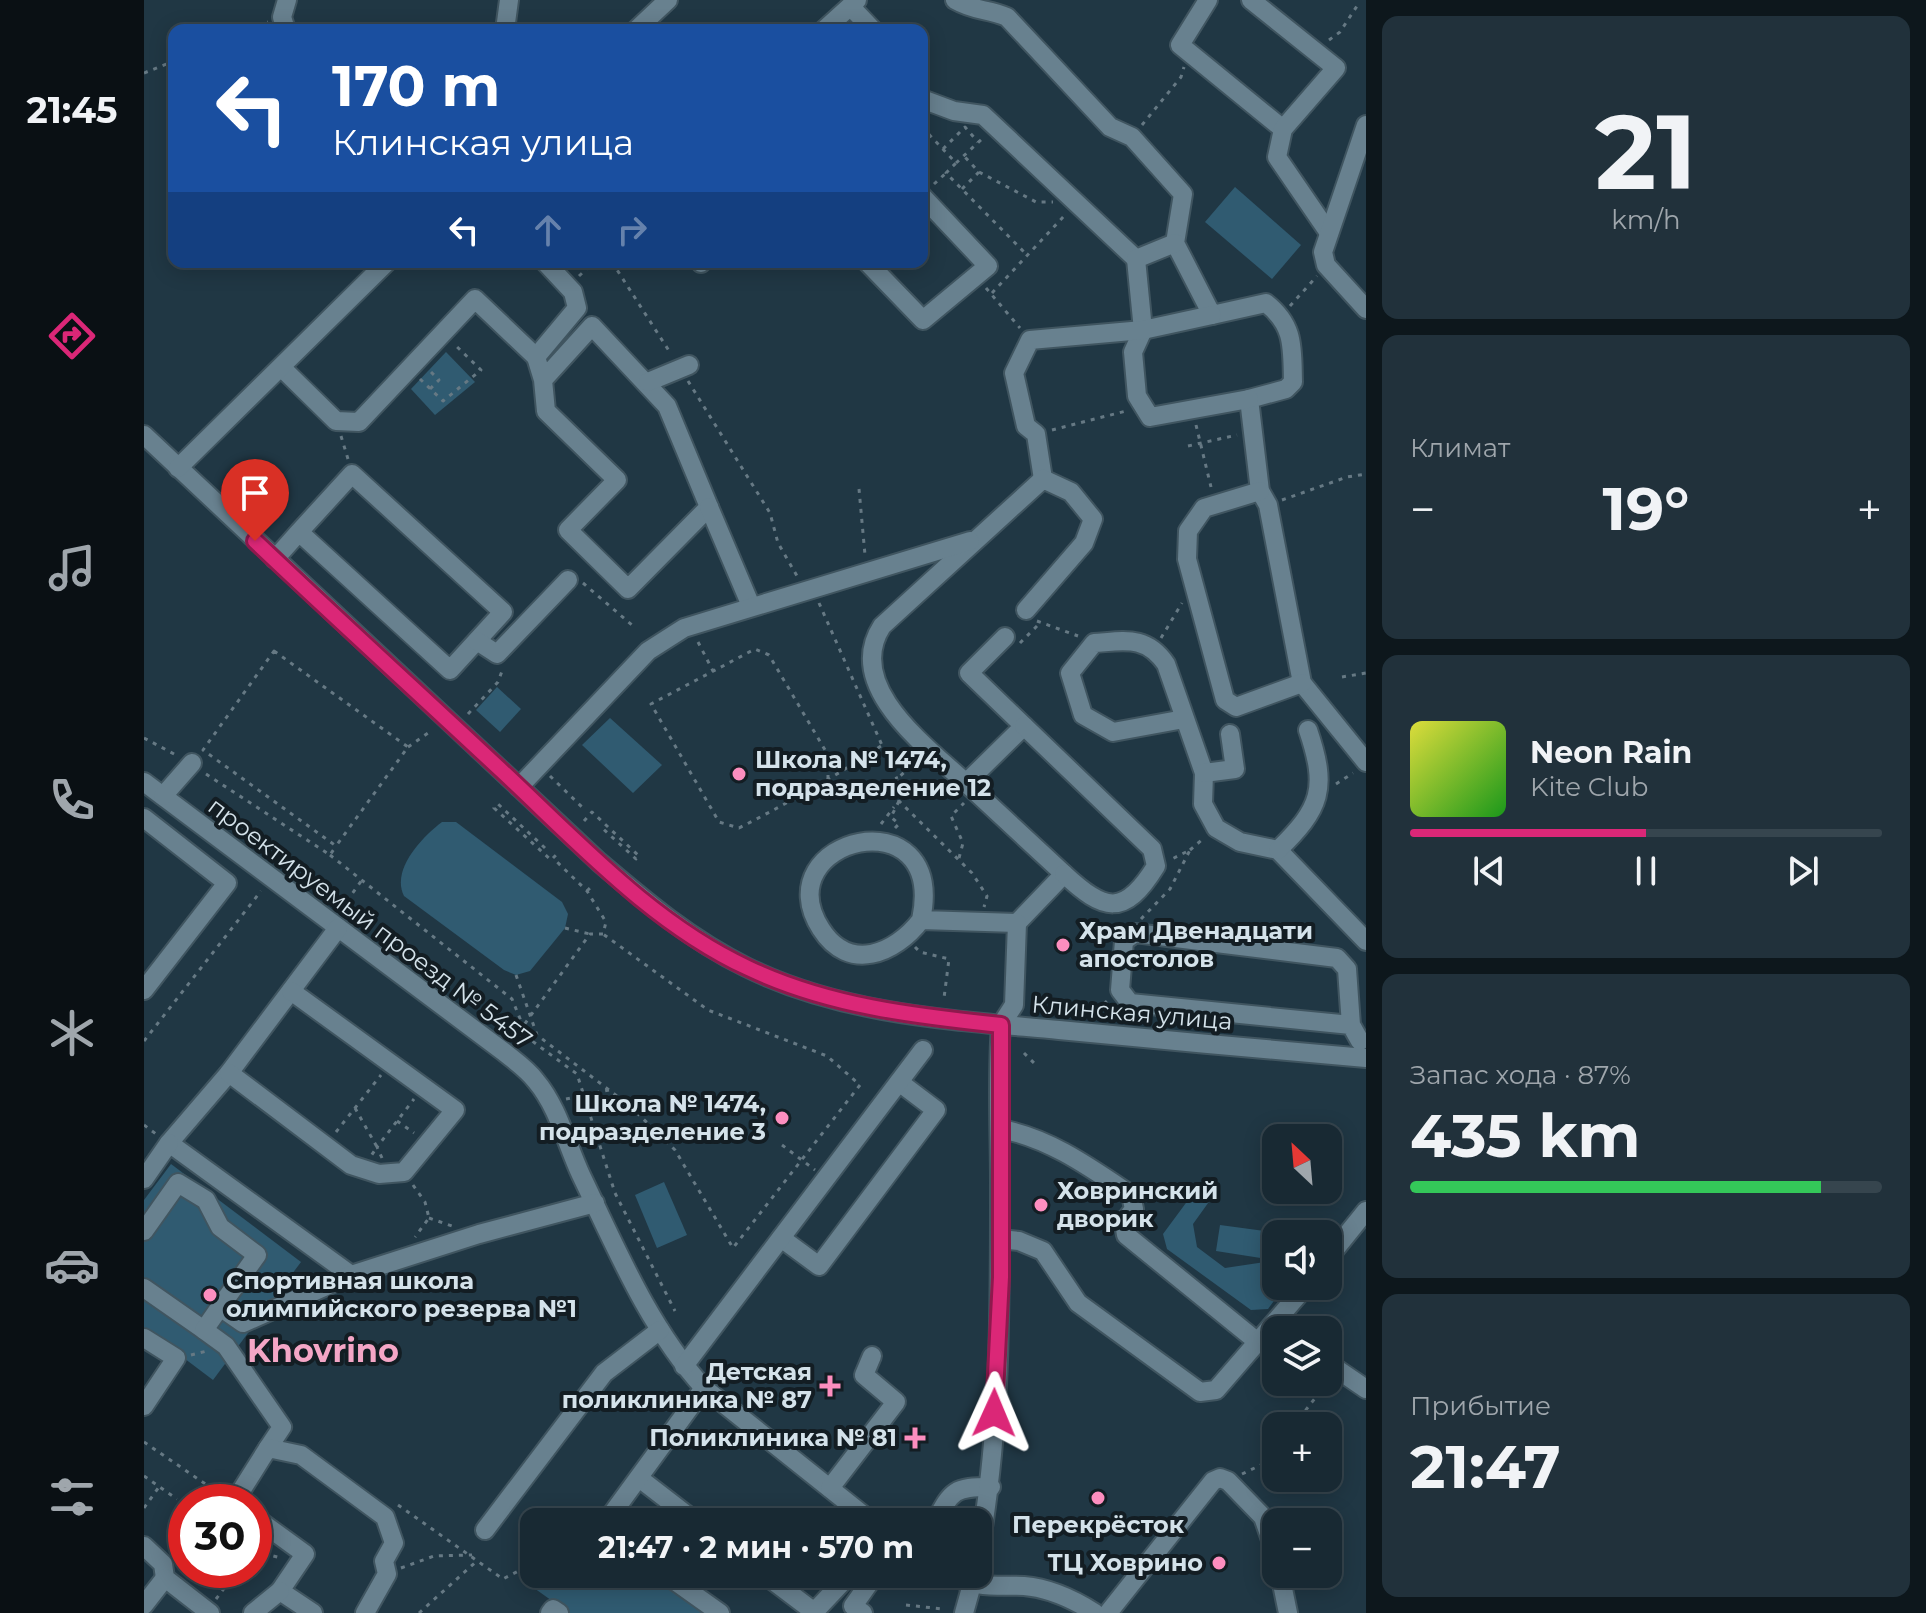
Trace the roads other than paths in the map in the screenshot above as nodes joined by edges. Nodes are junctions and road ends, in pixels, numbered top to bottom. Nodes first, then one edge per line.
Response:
1 (287, 0) edge
2 (509, 0) edge
3 (668, 0) edge
4 (955, 0) edge
5 (1208, 0) edge
6 (1251, 0) edge
7 (854, 3) edge
8 (991, 5) edge
9 (284, 24) edge
10 (506, 24) edge
11 (642, 24) edge
12 (831, 24) edge
13 (869, 24) edge
14 (928, 101) edge
15 (1366, 125) edge
16 (1283, 129) junction
17 (928, 202) edge
18 (1329, 233) junction
19 (1175, 243) junction
20 (1136, 259) junction
21 (381, 268) edge
22 (551, 268) edge
23 (873, 268) edge
24 (1366, 309) edge
25 (1212, 315) junction
26 (1143, 330) junction
27 (536, 357) junction
28 (684, 366) road end
29 (282, 368) junction
30 (543, 380) junction
31 (648, 382) junction
32 (1249, 399) junction
33 (144, 435) edge
34 (178, 468) junction
35 (1043, 479) junction
36 (1264, 498) junction
37 (709, 507) junction
38 (299, 532) junction
39 (975, 539) junction
40 (275, 559) junction
41 (568, 580) road end
42 (751, 606) junction
43 (1033, 617) road end
44 (1005, 637) dead end
45 (477, 641) junction
46 (1302, 683) junction
47 (1184, 719) junction
48 (1024, 726) junction
49 (1308, 730) dead end
50 (1230, 734) dead end
51 (192, 763) road end
52 (1360, 767) edge
53 (1204, 773) junction
54 (519, 787) junction
55 (971, 788) junction
56 (155, 790) edge
57 (144, 807) edge
58 (144, 818) edge
59 (1278, 850) junction
60 (1064, 874) junction
61 (921, 920) junction
62 (1017, 923) junction
63 (335, 925) junction
64 (1366, 941) edge
65 (144, 990) edge
66 (291, 991) junction
67 (1001, 1025) junction
68 (1361, 1040) edge
69 (923, 1050) dead end
70 (229, 1073) junction
71 (899, 1082) junction
72 (1000, 1129) junction
73 (169, 1143) junction
74 (144, 1179) edge
75 (595, 1203) junction
76 (1366, 1211) edge
77 (144, 1231) edge
78 (781, 1238) junction
79 (1000, 1239) junction
80 (1342, 1241) edge
81 (351, 1275) junction
82 (144, 1288) edge
83 (220, 1307) junction
84 (204, 1330) junction
85 (660, 1330) junction
86 (144, 1338) edge
87 (1262, 1340) edge
88 (1259, 1343) junction
89 (872, 1356) dead end
90 (684, 1366) junction
91 (1342, 1373) edge
92 (704, 1388) junction
93 (1366, 1389) edge
94 (144, 1406) edge
95 (268, 1448) junction
96 (639, 1478) junction
97 (238, 1484) edge
98 (991, 1487) junction
99 (830, 1488) junction
100 (616, 1508) edge
101 (678, 1508) edge
102 (855, 1508) edge
103 (944, 1508) edge
104 (987, 1508) edge
105 (1262, 1518) edge
106 (272, 1530) edge
107 (485, 1530) dead end
108 (144, 1546) edge
109 (165, 1578) junction
110 (992, 1582) edge
111 (685, 1588) edge
112 (783, 1588) edge
113 (837, 1588) edge
114 (866, 1588) edge
115 (972, 1588) edge
116 (1283, 1588) edge
117 (280, 1591) junction
118 (144, 1605) edge
119 (208, 1612) edge
120 (253, 1613) edge
121 (313, 1613) edge
122 (365, 1613) edge
123 (550, 1613) edge
124 (559, 1613) edge
125 (720, 1613) edge
126 (863, 1613) edge
127 (964, 1613) edge
128 (1095, 1613) edge
129 (1108, 1613) edge
130 (1288, 1613) edge

1 - 9 street
2 - 10 street
3 - 11 street
4 - 8 street
5 - 16 street
6 - 16 street
7 - 12 street
7 - 13 street
8 - 19 street
14 - 20 street
15 - 18 street
16 - 18 street
17 - 23 street
18 - 24 street
19 - 20 street
19 - 25 street
20 - 26 street
21 - 29 street
22 - 27 street
25 - 26 street
25 - 32 street
26 - 32 street
26 - 35 street
27 - 29 street
27 - 30 street
28 - 31 street
29 - 34 street
30 - 31 street
30 - 37 street
31 - 37 street
32 - 36 street
33 - 34 street, Клинская улица
34 - 40 street, Клинская улица
35 - 39 street
35 - 43 street
36 - 46 street
36 - 46 street
37 - 42 street
38 - 40 street
38 - 45 street
38 - 45 street
39 - 42 street
39 - 55 street
40 - 54 street, Клинская улица
41 - 45 street
42 - 54 street
44 - 48 street
46 - 52 street
47 - 47 street
47 - 53 street
48 - 55 street
48 - 60 street
49 - 59 street
50 - 53 street
51 - 56 street
53 - 59 street
54 - 67 street, Клинская улица
55 - 60 street
56 - 57 street
56 - 63 street, проектируемый проезд № 5457
58 - 65 street
59 - 64 street
60 - 62 street
61 - 61 street
61 - 62 street
62 - 67 street
63 - 66 street
63 - 75 street, проектируемый проезд № 5457
66 - 70 street
66 - 70 street
67 - 68 street, Клинская улица
67 - 72 street
68 - 68 street
69 - 71 street
70 - 73 street
71 - 78 street
71 - 78 street
72 - 79 street
72 - 88 street
73 - 74 street
73 - 81 street
75 - 81 street
75 - 85 street, проектируемый проезд № 5457
76 - 80 street
77 - 83 street
78 - 90 street
79 - 88 street
79 - 98 street
81 - 83 street
82 - 84 street
83 - 84 street
84 - 95 street
85 - 90 street, проектируемый проезд № 5457
85 - 107 street
86 - 94 street
87 - 88 street
89 - 99 street
90 - 92 street, проектируемый проезд № 5457
91 - 93 street
92 - 96 street
92 - 99 street, проектируемый проезд № 5457
95 - 97 street
95 - 122 street
96 - 100 street
96 - 101 street
98 - 103 street
98 - 104 street
99 - 102 street, проектируемый проезд № 5457
105 - 129 street
106 - 117 street
108 - 109 street
109 - 118 street
109 - 119 street
110 - 128 street
111 - 125 street
112 - 113 street
114 - 126 street
115 - 127 street
116 - 130 street
117 - 120 street
117 - 121 street
123 - 124 street

